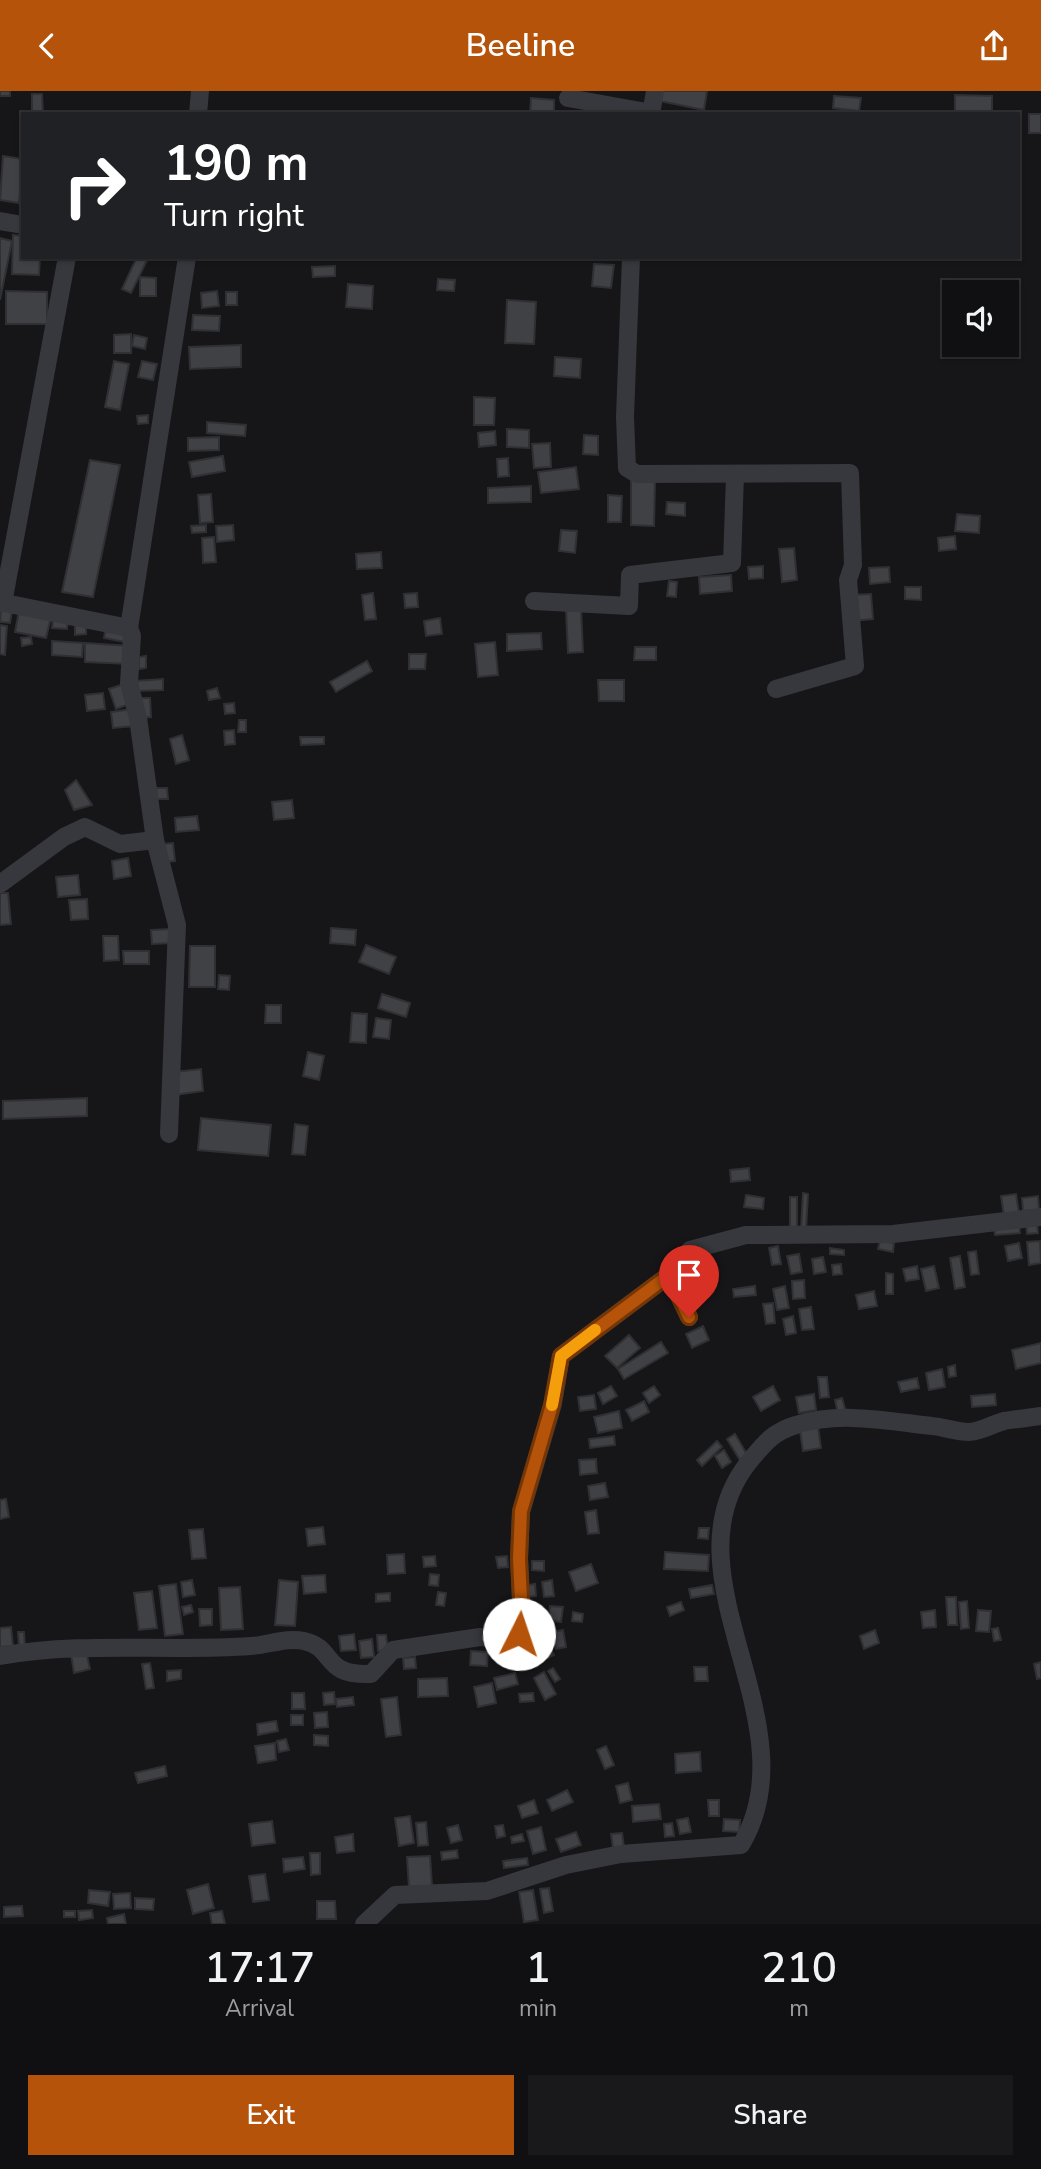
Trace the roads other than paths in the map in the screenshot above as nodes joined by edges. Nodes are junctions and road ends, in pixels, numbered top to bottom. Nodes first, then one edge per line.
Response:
1 (200, 91) edge
2 (655, 91) edge
3 (568, 98) dead end
4 (198, 112) edge
5 (646, 112) edge
6 (652, 112) edge
7 (0, 222) edge
8 (21, 225) edge
9 (67, 259) edge
10 (187, 259) edge
11 (631, 259) edge
12 (734, 475) junction
13 (534, 601) dead end
14 (2, 602) edge
15 (129, 628) junction
16 (776, 689) dead end
17 (155, 840) junction
18 (0, 884) edge
19 (169, 1134) dead end
20 (1041, 1217) edge
21 (669, 1275) junction
22 (689, 1317) dead end
23 (1041, 1416) edge
24 (0, 1657) edge
25 (364, 1924) edge

1 - 4 street
2 - 6 street
3 - 5 street
7 - 8 street
9 - 14 street
10 - 15 street
11 - 12 street
12 - 13 street
12 - 16 street
14 - 15 street
15 - 17 street
17 - 18 street
17 - 19 street
20 - 21 street
21 - 22 street
21 - 24 street
23 - 25 street

